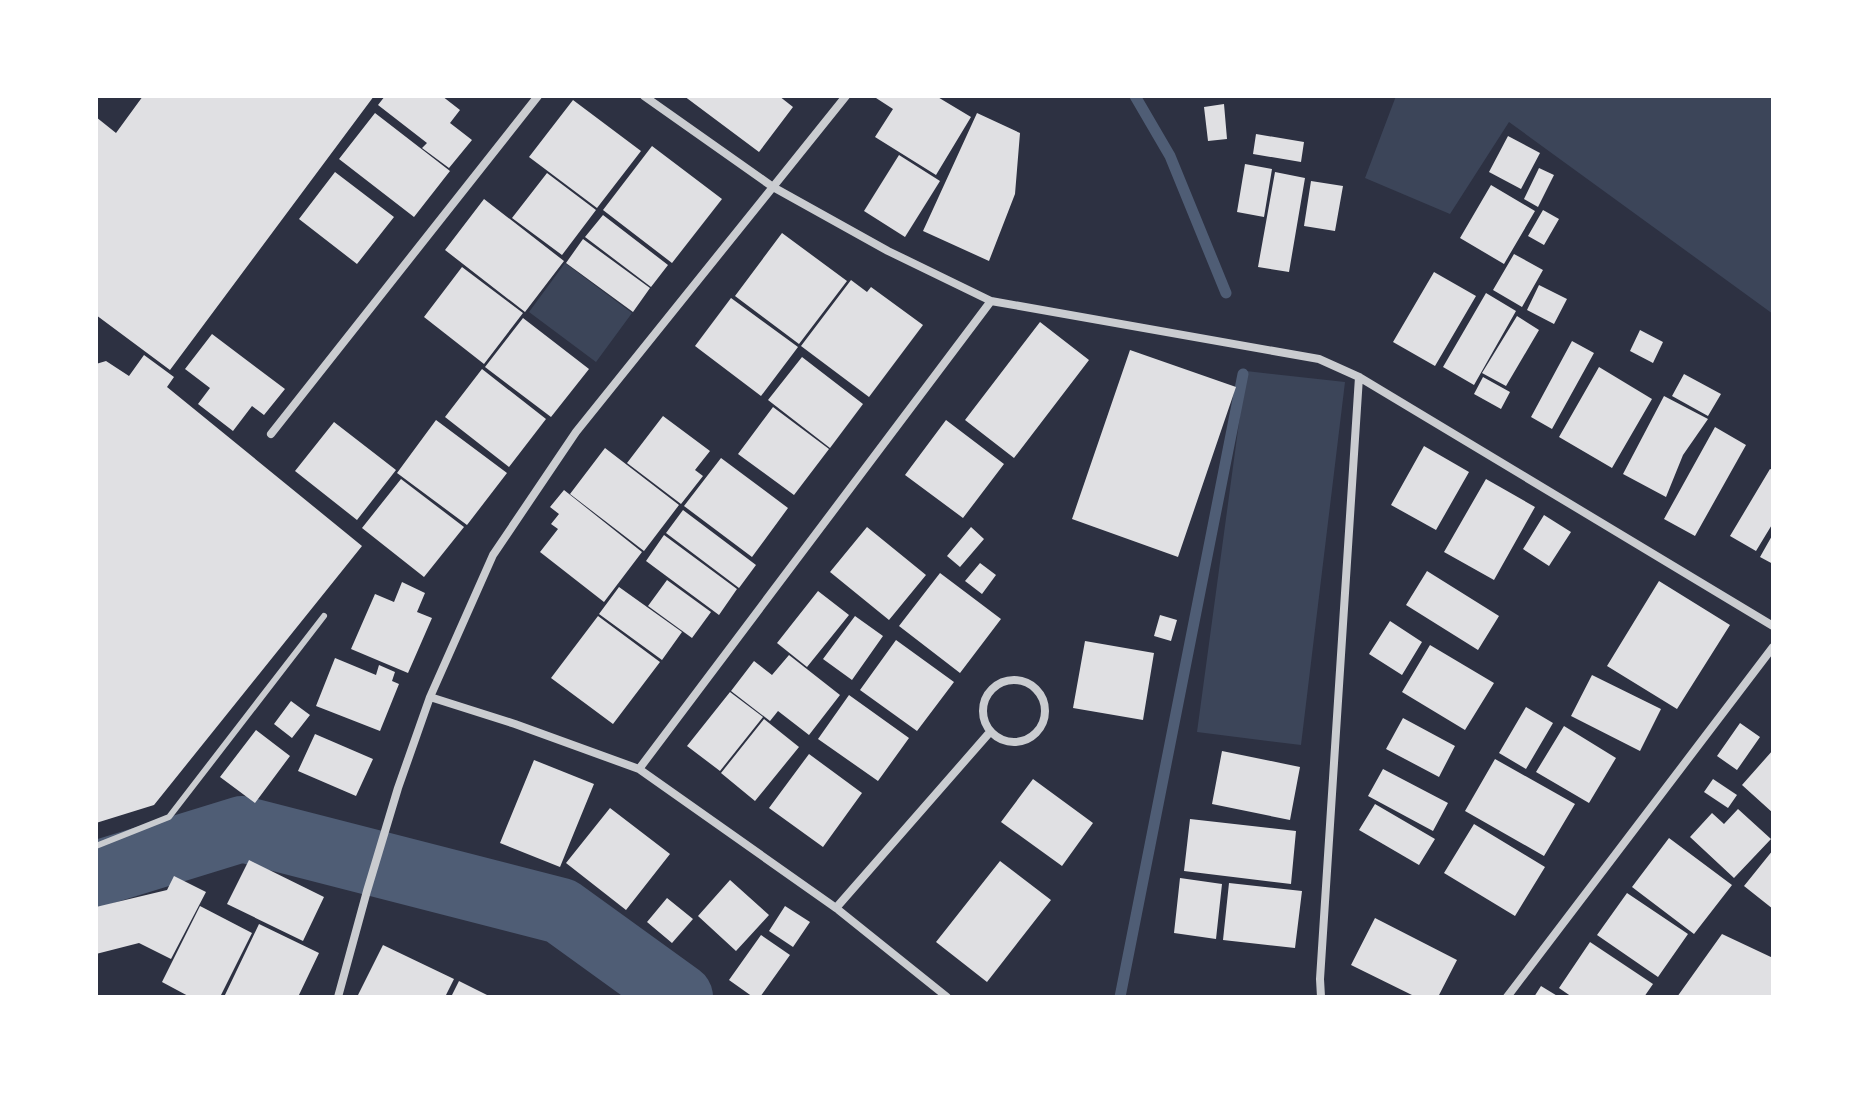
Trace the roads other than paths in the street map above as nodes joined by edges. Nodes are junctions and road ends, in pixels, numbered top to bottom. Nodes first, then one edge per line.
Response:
1 (538, 96) edge
2 (644, 96) edge
3 (846, 96) edge
4 (773, 187) junction
5 (991, 301) junction
6 (1359, 377) junction
7 (271, 434) dead end
8 (324, 616) dead end
9 (1773, 626) edge
10 (1773, 647) edge
11 (430, 697) junction
12 (990, 732) junction
13 (639, 769) junction
14 (96, 846) edge
15 (836, 908) junction
16 (338, 997) edge
17 (947, 997) edge
18 (1321, 997) edge
19 (1507, 997) edge

1 - 7 street
2 - 4 street
3 - 4 street
4 - 5 street
4 - 11 street
5 - 6 street
5 - 13 street
6 - 9 street
6 - 18 street
8 - 14 lane
10 - 19 street
11 - 13 street
11 - 16 street
12 - 12 street
12 - 15 street
13 - 15 street
15 - 17 street

